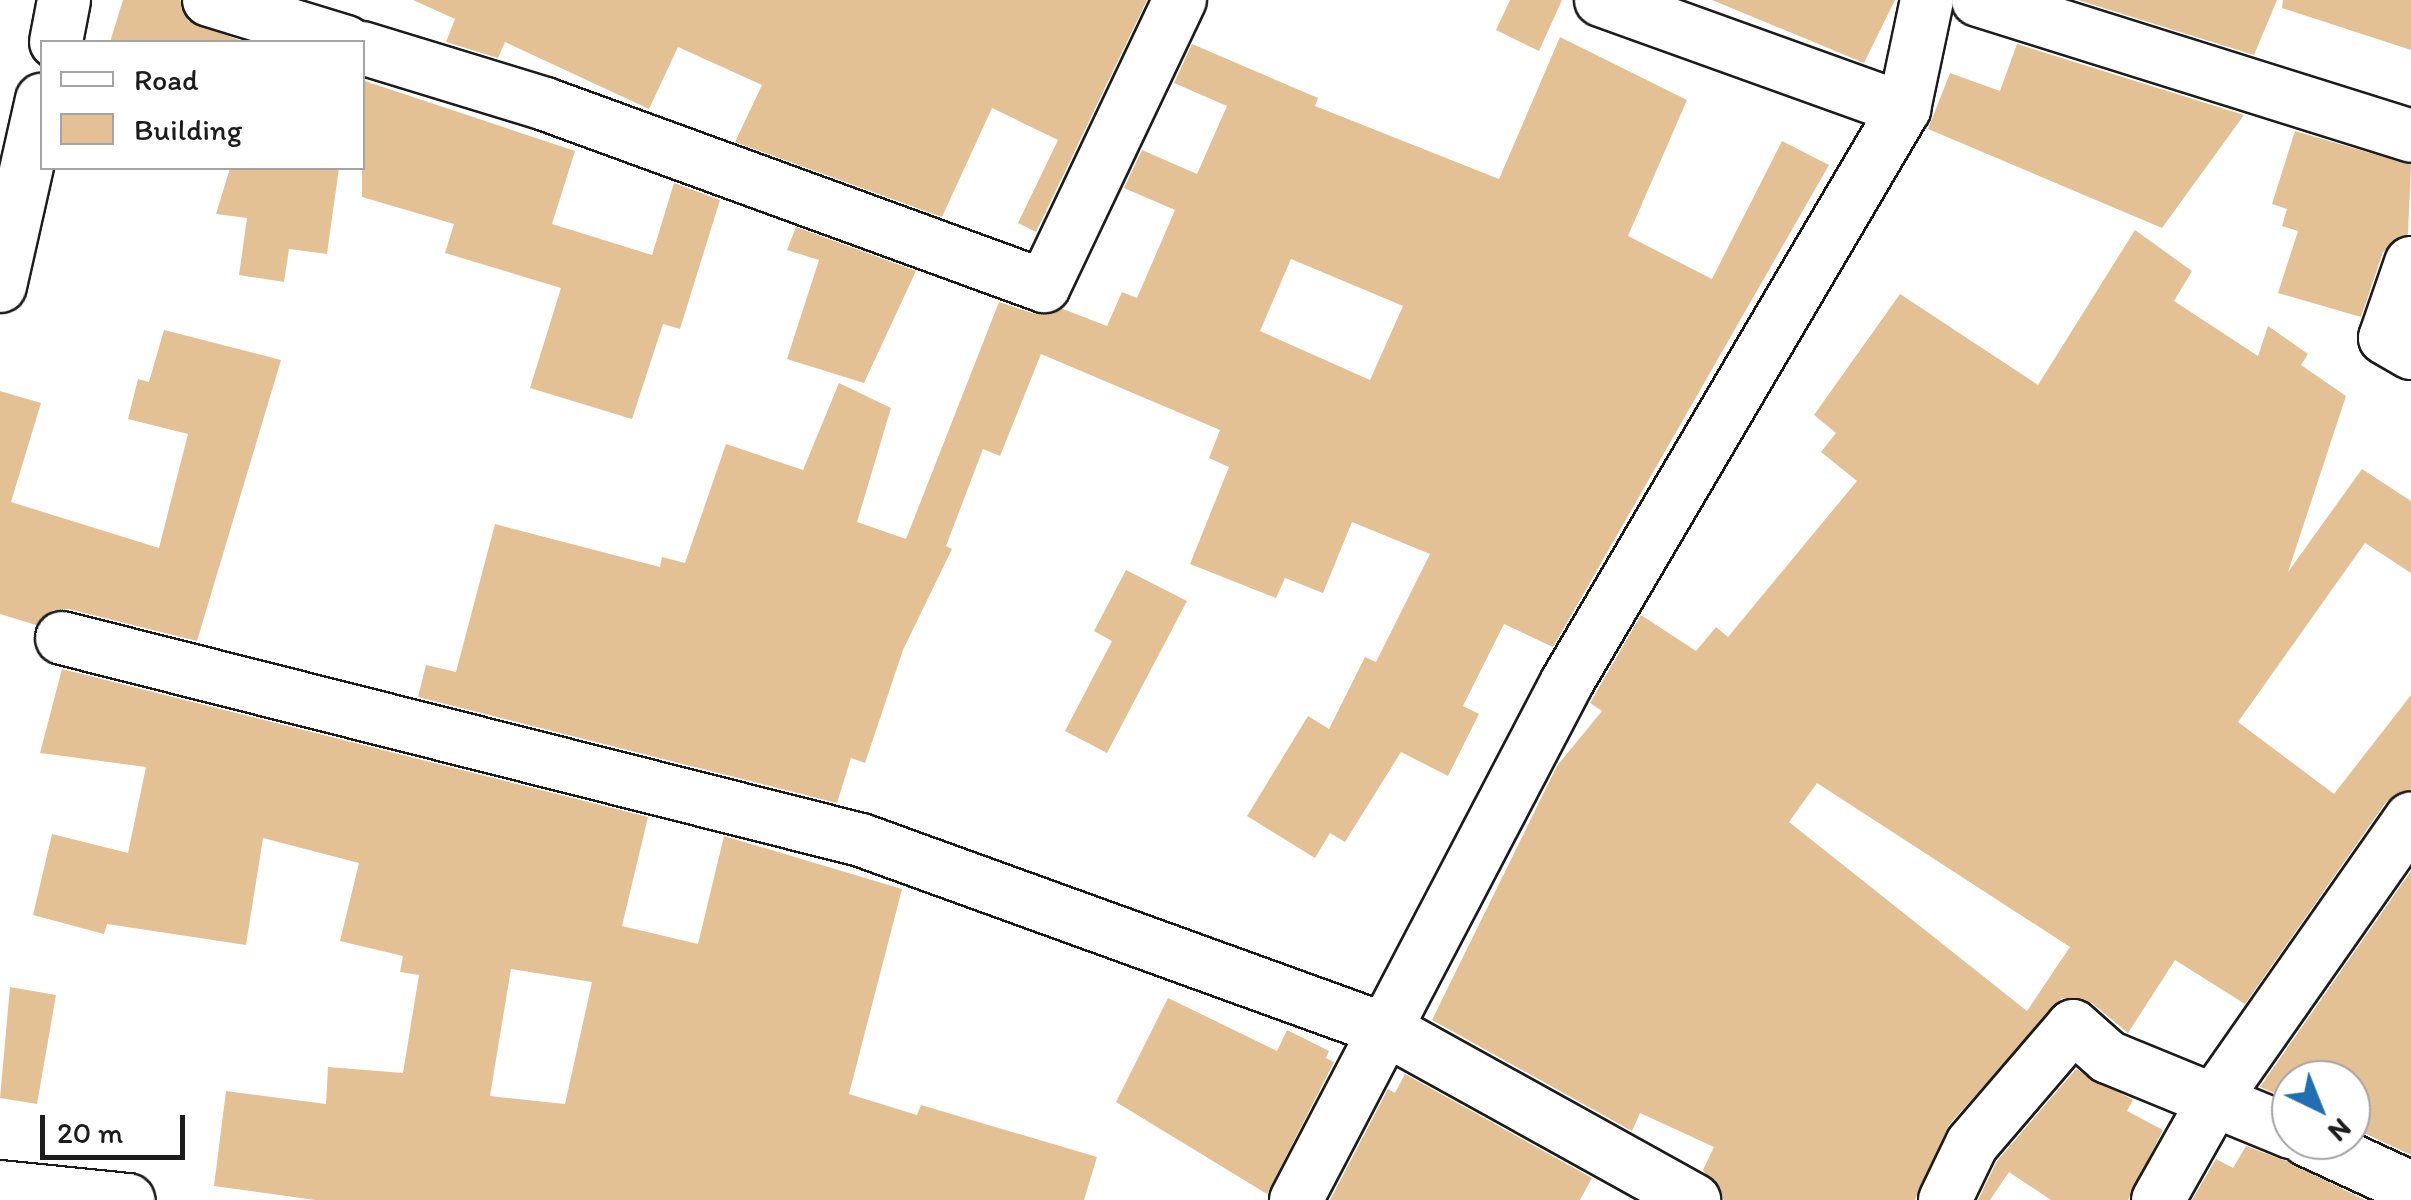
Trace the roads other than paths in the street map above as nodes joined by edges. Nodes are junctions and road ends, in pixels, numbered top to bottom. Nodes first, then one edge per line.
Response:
1 (64, 0) edge
2 (209, 0) edge
3 (1180, 0) edge
4 (1600, 0) edge
5 (1927, 0) edge
6 (1978, 0) edge
7 (56, 40) edge
8 (339, 40) edge
9 (365, 49) edge
10 (40, 109) edge
11 (1904, 109) junction
12 (2411, 136) edge
13 (2411, 264) edge
14 (0, 286) edge
15 (2411, 353) edge
16 (62, 638) dead end
17 (2411, 819) edge
18 (2394, 877) edge
19 (1389, 1031) junction
20 (2216, 1097) junction
21 (2271, 1123) edge
22 (2351, 1160) edge
23 (0, 1187) edge
24 (2411, 1188) edge
25 (1670, 1195) edge
26 (128, 1200) edge
27 (1296, 1200) edge
28 (1945, 1200) edge
29 (2158, 1200) edge

1 - 7 street
2 - 8 street
3 - 9 street
4 - 11 street
5 - 11 street
6 - 12 street
10 - 14 street
11 - 19 street
13 - 15 street
16 - 19 street
17 - 18 street
18 - 20 street
19 - 25 street
19 - 27 street
20 - 21 street
20 - 28 street
20 - 29 street
22 - 24 street
23 - 26 street

